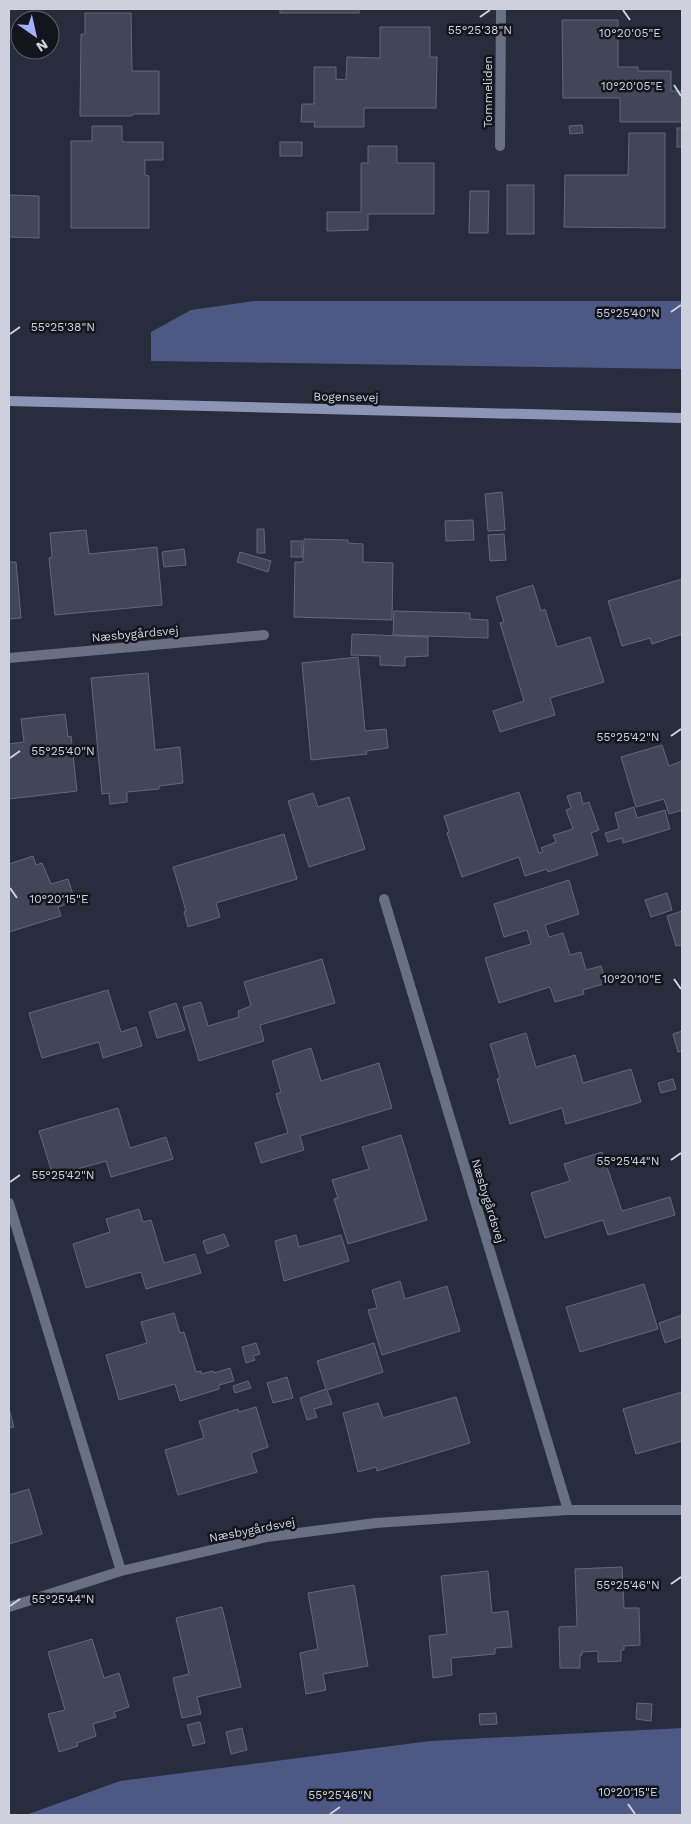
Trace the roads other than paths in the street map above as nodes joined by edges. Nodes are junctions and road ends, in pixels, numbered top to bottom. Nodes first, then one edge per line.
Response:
1 (501, 9) edge
2 (500, 146) dead end
3 (9, 402) edge
4 (682, 418) edge
5 (264, 635) dead end
6 (9, 658) edge
7 (384, 899) dead end
8 (9, 1203) edge
9 (568, 1510) junction
10 (682, 1510) edge
11 (122, 1571) junction
12 (9, 1607) edge

1 - 2 street, Tommeliden
3 - 4 main road, Bogensevej
5 - 6 street, Næsbygårdsvej
7 - 9 street, Næsbygårdsvej
8 - 11 street
9 - 10 street, Næsbygårdsvej
9 - 11 street, Næsbygårdsvej
11 - 12 street, Næsbygårdsvej

